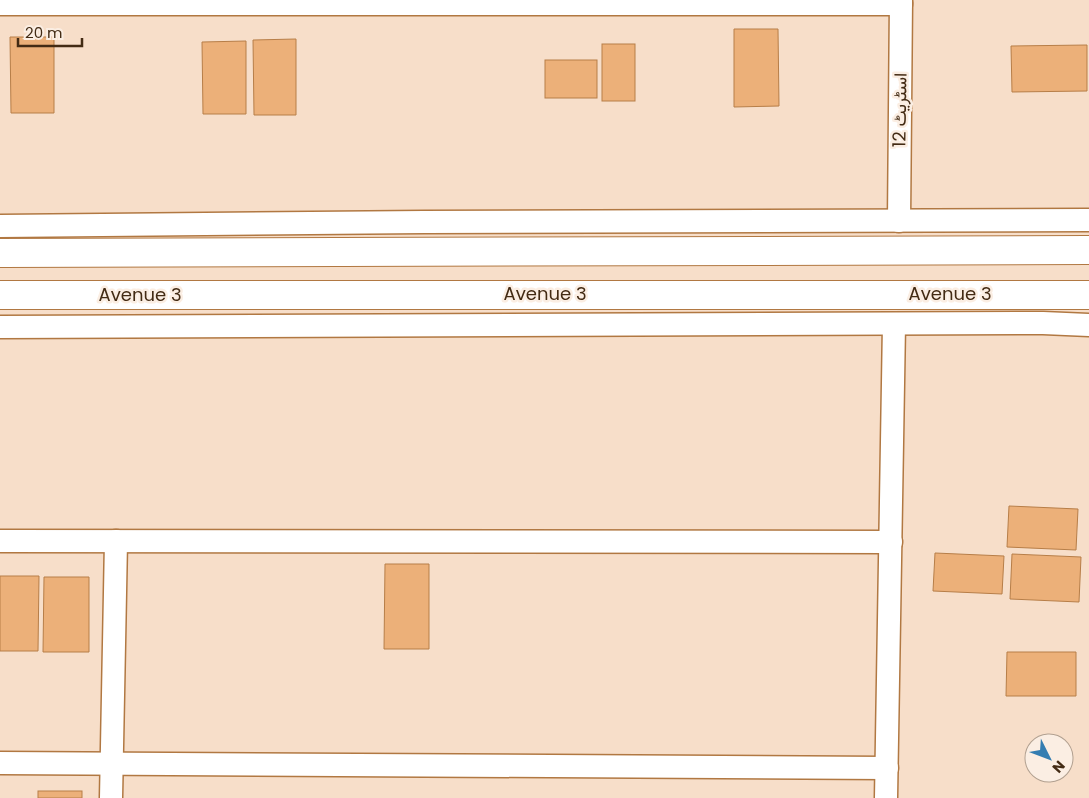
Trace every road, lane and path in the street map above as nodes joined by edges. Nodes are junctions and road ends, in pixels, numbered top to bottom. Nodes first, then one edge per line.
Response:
1 (901, 2) edge
2 (0, 4) edge
3 (1089, 220) edge
4 (898, 221) junction
5 (1036, 221) junction
6 (0, 226) edge
7 (1089, 250) edge
8 (1035, 251) junction
9 (0, 253) edge
10 (1042, 294) junction
11 (1089, 295) edge
12 (0, 296) edge
13 (1043, 323) junction
14 (894, 324) junction
15 (1089, 325) edge
16 (0, 327) edge
17 (0, 541) edge
18 (116, 541) junction
19 (891, 542) junction
20 (112, 762) junction
21 (0, 763) edge
22 (887, 768) junction
23 (111, 798) edge
24 (886, 798) edge

1 - 2 street
1 - 4 street, اسٹریٹ 12
3 - 5 street
4 - 5 street
4 - 6 street
5 - 8 street
7 - 8 main road
8 - 9 main road
10 - 11 main road, Avenue 3
10 - 12 main road, Avenue 3
10 - 13 street
13 - 14 street
13 - 15 street
14 - 16 street
14 - 19 street
17 - 18 street
18 - 19 street
18 - 20 street
19 - 22 street
20 - 21 street
20 - 22 street
20 - 23 street
22 - 24 street

